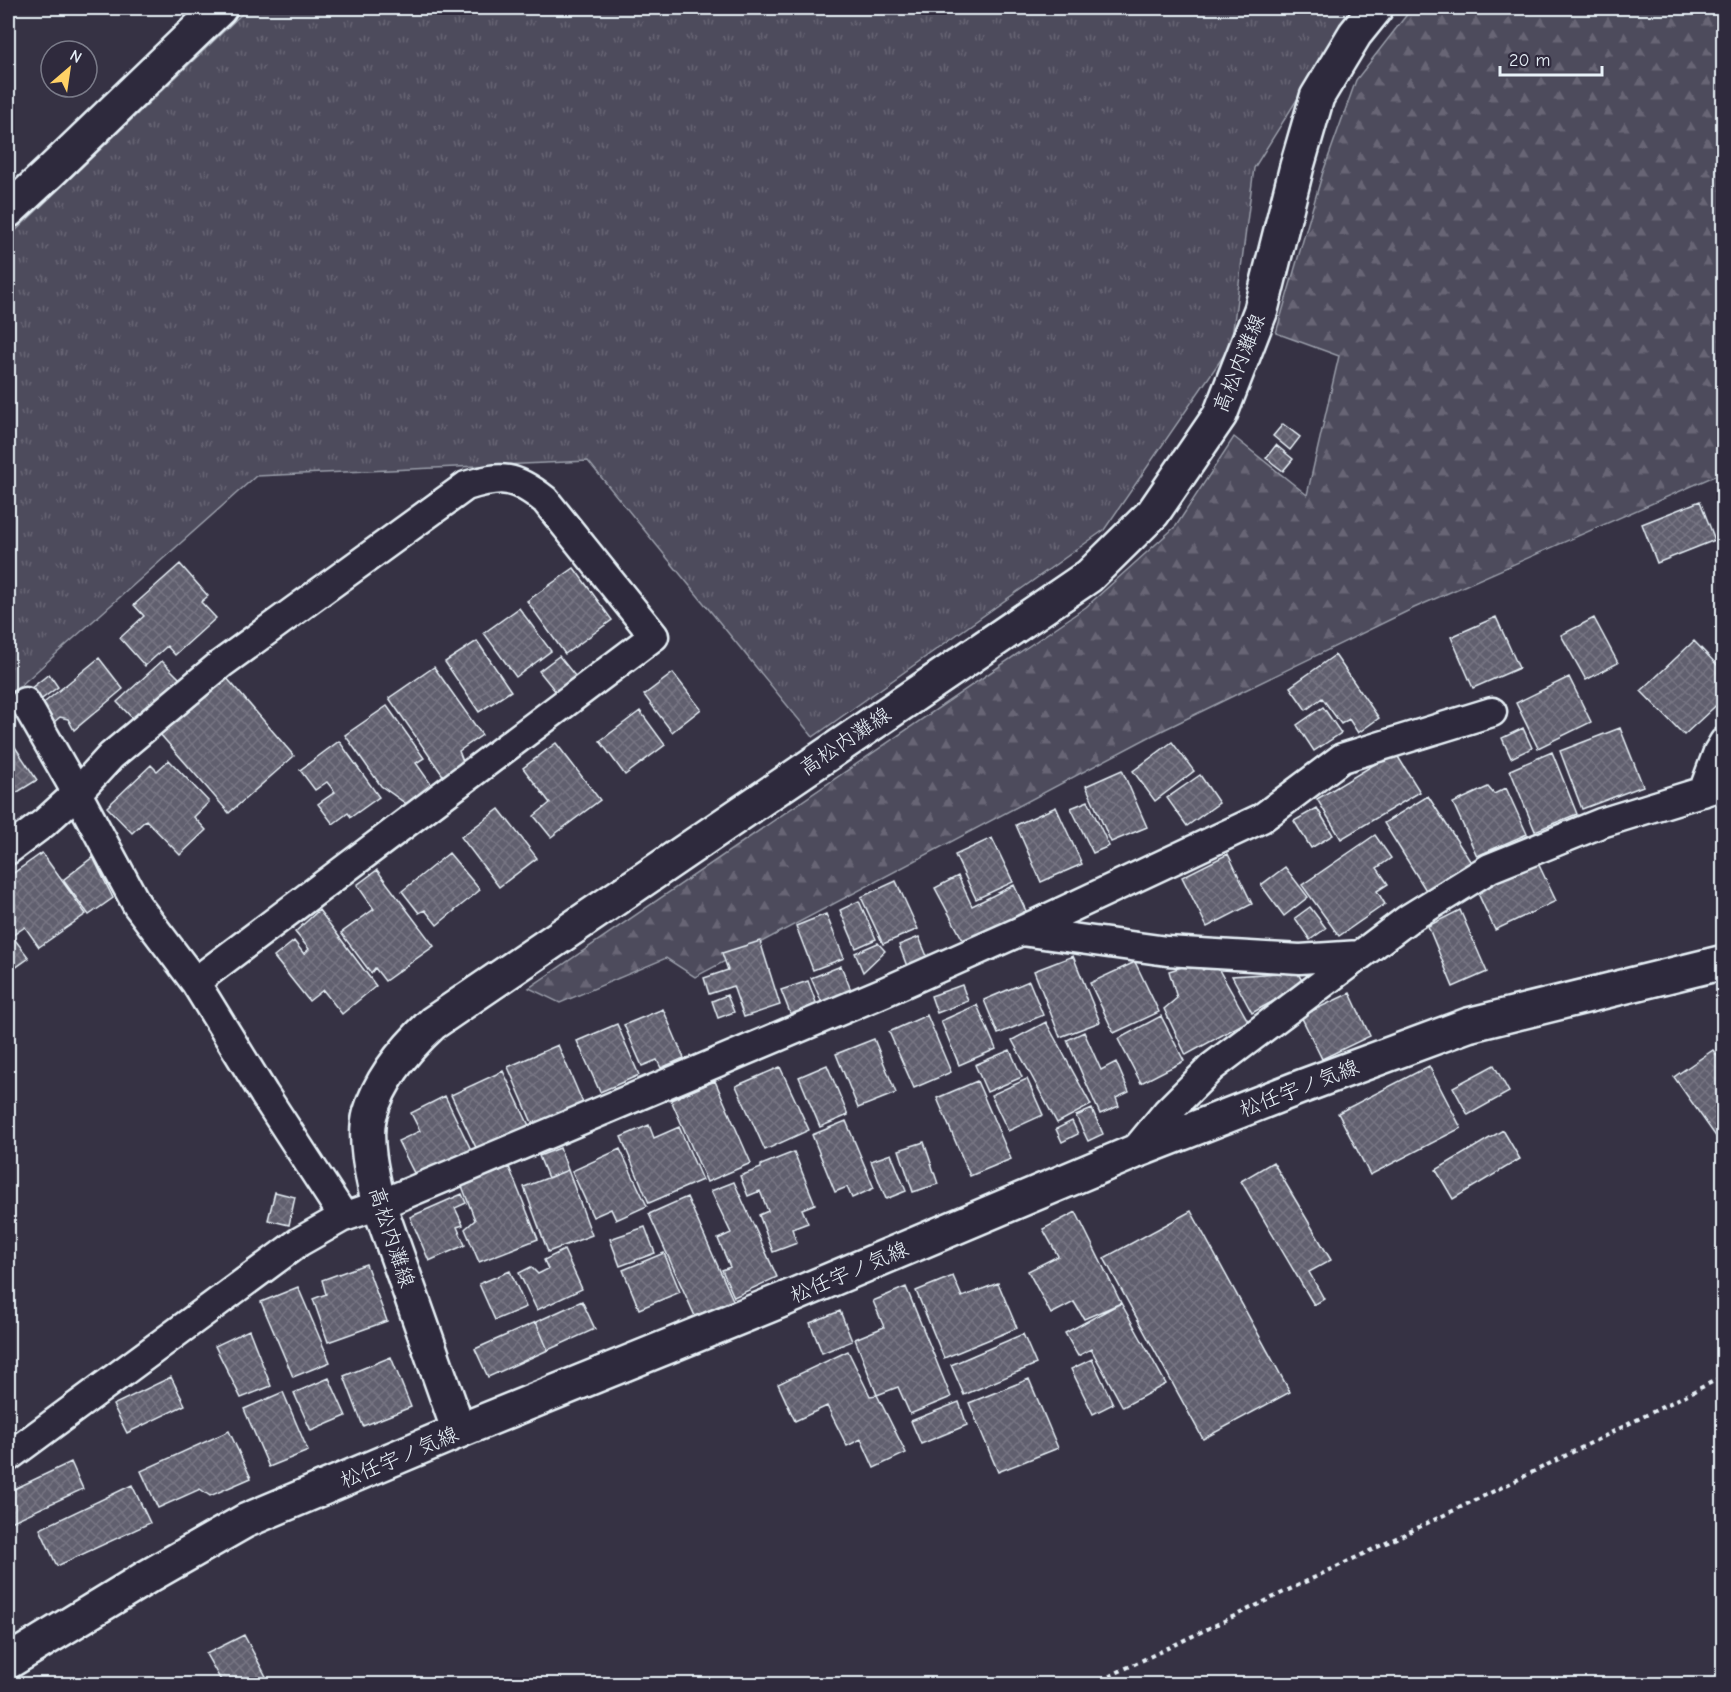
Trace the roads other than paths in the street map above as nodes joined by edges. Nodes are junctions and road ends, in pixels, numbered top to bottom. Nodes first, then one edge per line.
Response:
1 (220, 8) edge
2 (1376, 8) edge
3 (8, 211) edge
4 (25, 702) dead end
5 (1492, 711) dead end
6 (1724, 742) edge
7 (1713, 789) edge
8 (77, 793) junction
9 (8, 850) edge
10 (1021, 931) junction
11 (1360, 955) junction
12 (1724, 962) edge
13 (195, 982) junction
14 (1134, 1152) junction
15 (379, 1205) junction
16 (344, 1217) junction
17 (459, 1431) junction
18 (8, 1457) edge
19 (8, 1662) edge

1 - 3 main road
2 - 15 main road, 高松内灘線
4 - 8 street
5 - 10 street
6 - 7 street
7 - 11 street
8 - 9 street
8 - 13 street
8 - 13 street
10 - 11 street
10 - 15 street
11 - 14 street
12 - 14 main road, 松任宇ノ気線
13 - 16 street
14 - 17 main road, 松任宇ノ気線
15 - 16 street
15 - 17 main road, 高松内灘線
16 - 18 street
17 - 19 main road, 松任宇ノ気線

